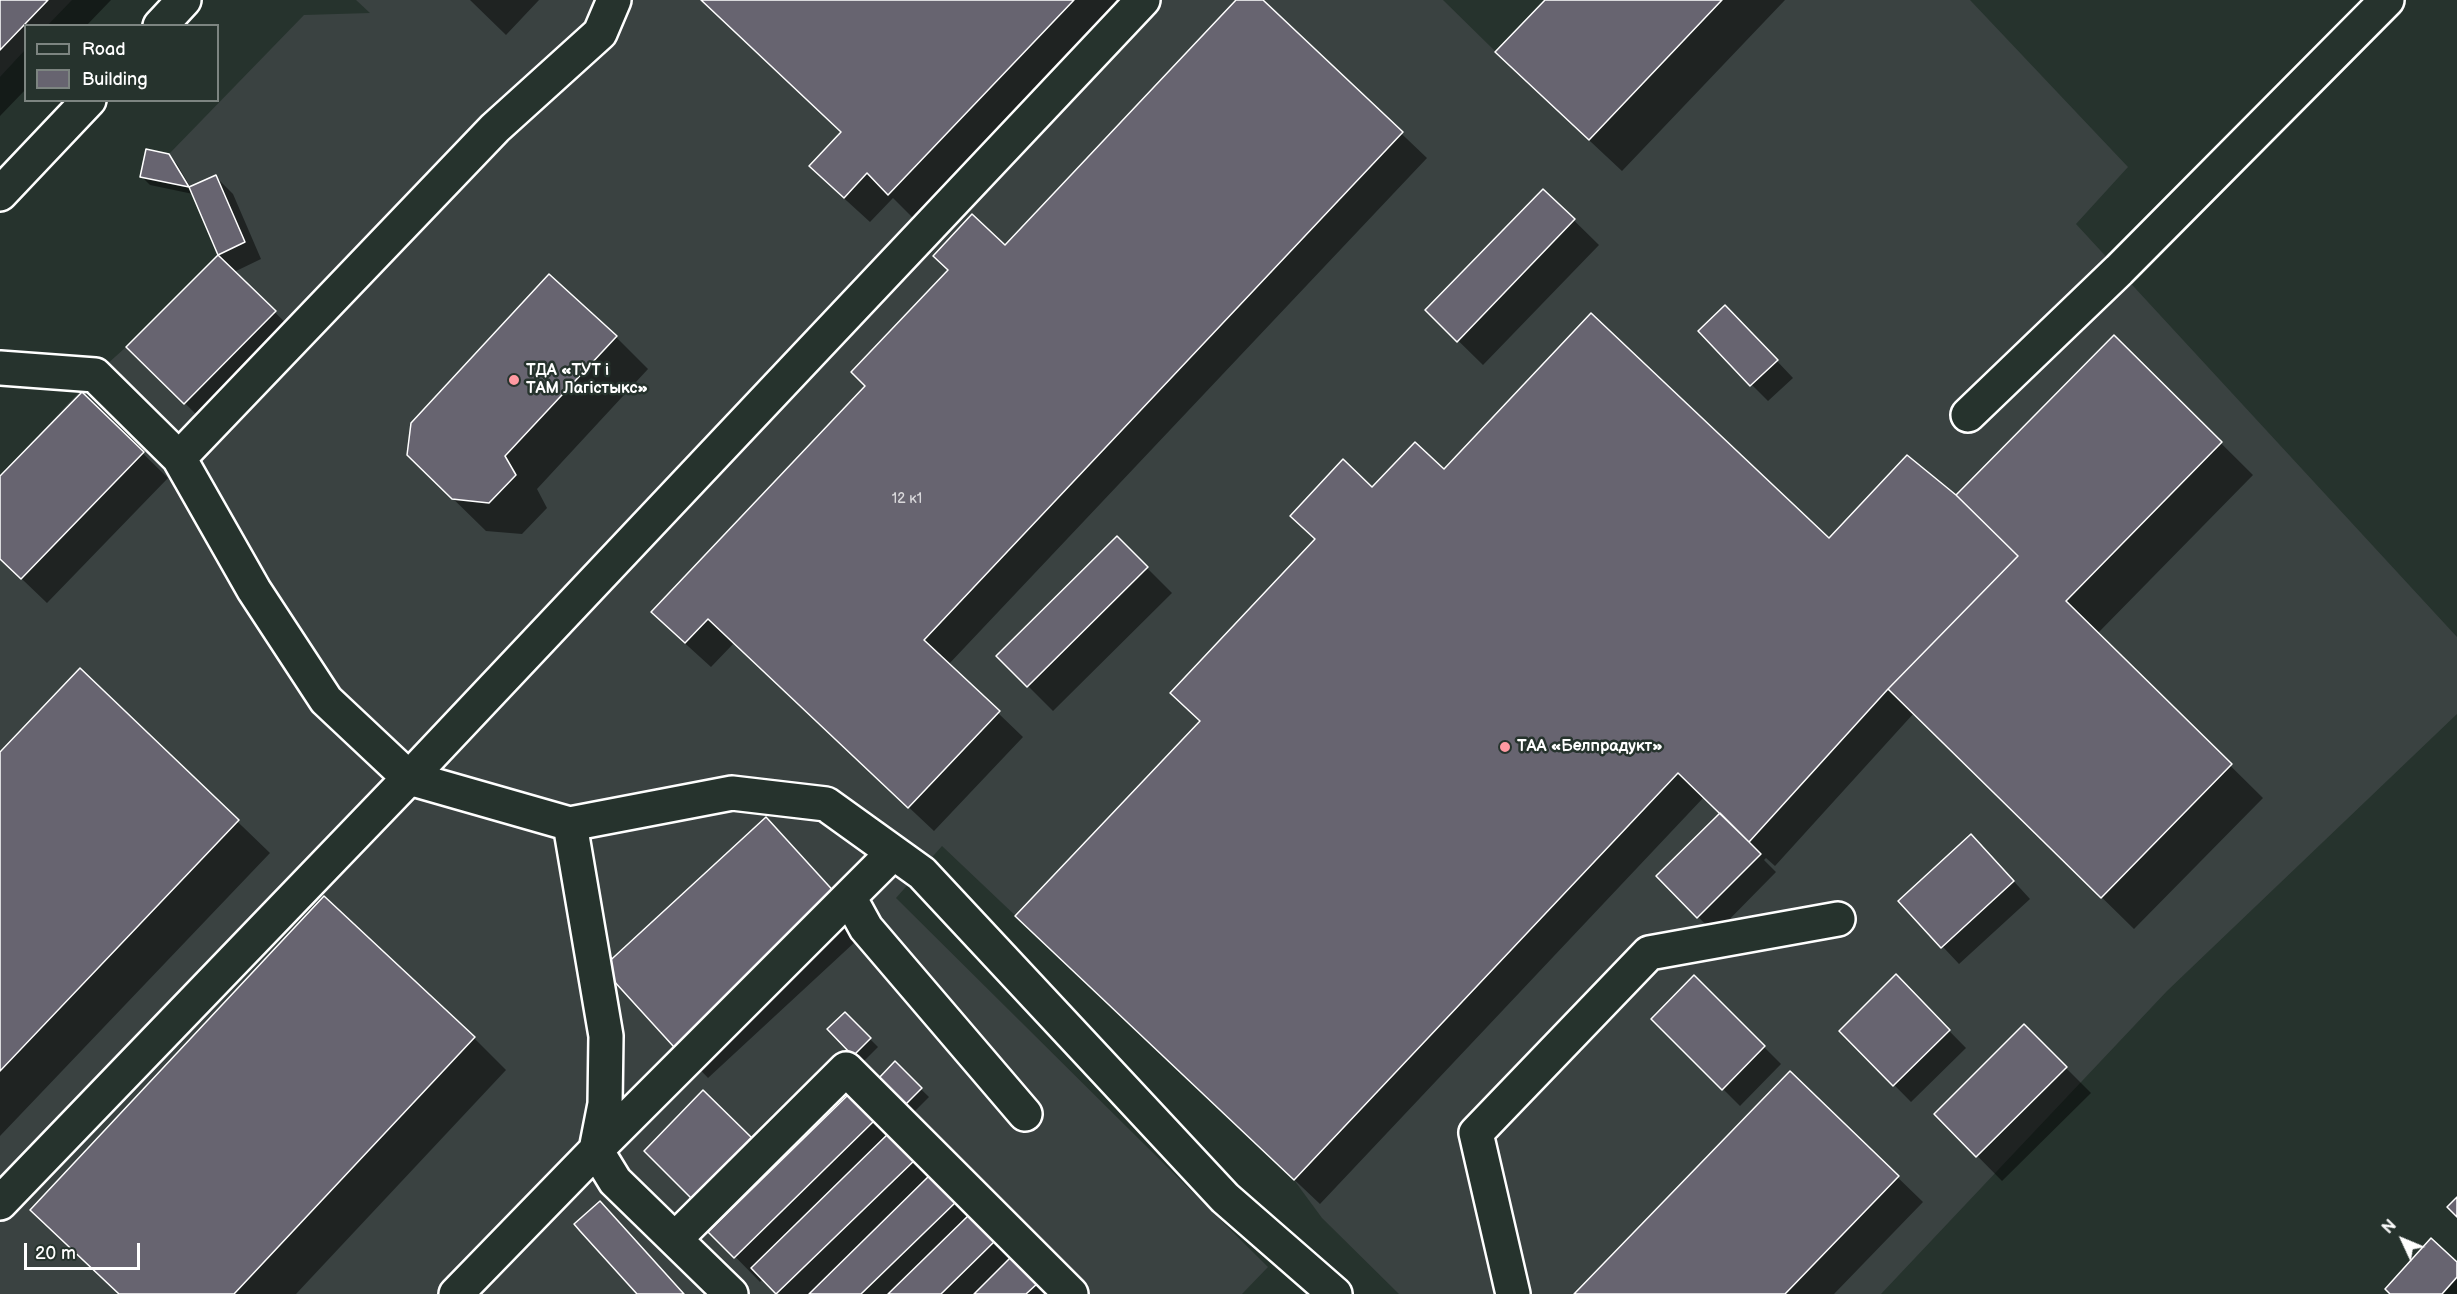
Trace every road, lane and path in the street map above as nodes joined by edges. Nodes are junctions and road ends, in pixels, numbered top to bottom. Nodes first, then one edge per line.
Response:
1 (184, 0) edge
2 (614, 0) edge
3 (1143, 0) edge
4 (2387, 0) edge
5 (162, 24) edge
6 (87, 102) edge
7 (0, 194) edge
8 (0, 368) edge
9 (1968, 415) dead end
10 (178, 458) junction
11 (409, 778) junction
12 (570, 825) junction
13 (894, 853) junction
14 (849, 897) junction
15 (1838, 919) dead end
16 (1025, 1114) dead end
17 (596, 1150) junction
18 (0, 1203) edge
19 (675, 1239) junction
20 (456, 1294) edge
21 (731, 1294) edge
22 (1071, 1294) edge
23 (1335, 1294) edge
24 (1513, 1294) edge

1 - 5 street
2 - 10 street
3 - 11 street
4 - 9 street
6 - 7 street
8 - 10 street
10 - 11 street
11 - 12 street
11 - 18 street
12 - 13 street
12 - 17 street
13 - 14 street
13 - 23 street
14 - 16 street
14 - 17 street
15 - 24 street
17 - 19 street
17 - 20 street
19 - 21 street
19 - 22 street

